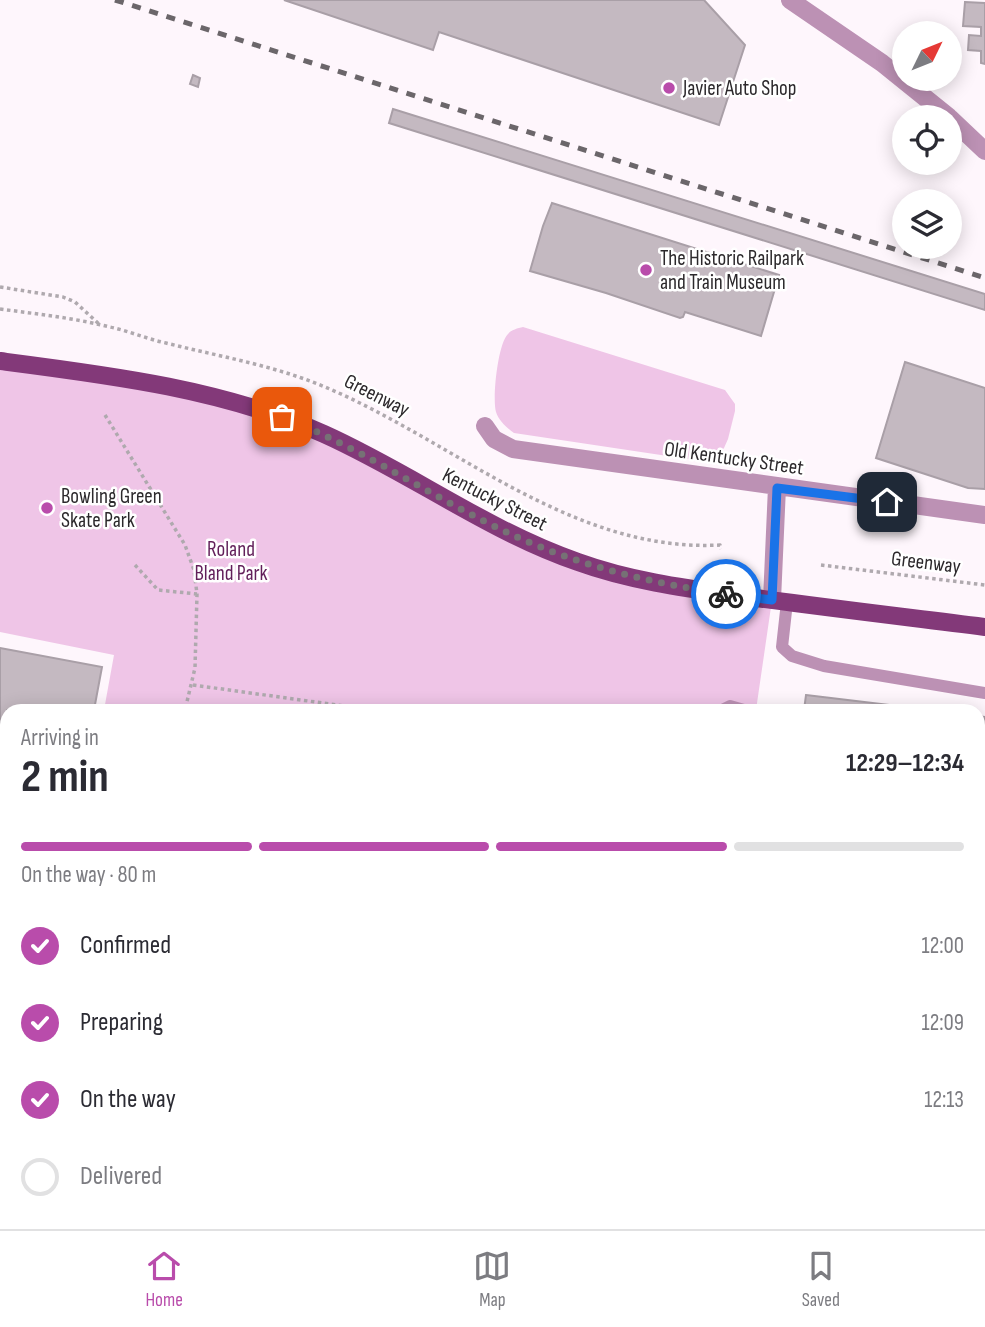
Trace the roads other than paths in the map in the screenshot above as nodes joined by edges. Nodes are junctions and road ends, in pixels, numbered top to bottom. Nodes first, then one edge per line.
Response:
1 (790, 0) edge
2 (934, 105) edge
3 (962, 129) edge
4 (985, 151) edge
5 (0, 361) edge
6 (485, 426) dead end
7 (777, 488) junction
8 (985, 515) edge
9 (779, 601) junction
10 (985, 627) edge
11 (985, 693) edge

1 - 2 street
3 - 4 street
5 - 9 main road, Kentucky Street
6 - 7 street, Old Kentucky Street
7 - 8 street, Old Kentucky Street
7 - 9 street
9 - 10 main road, Kentucky Street
9 - 11 lane

